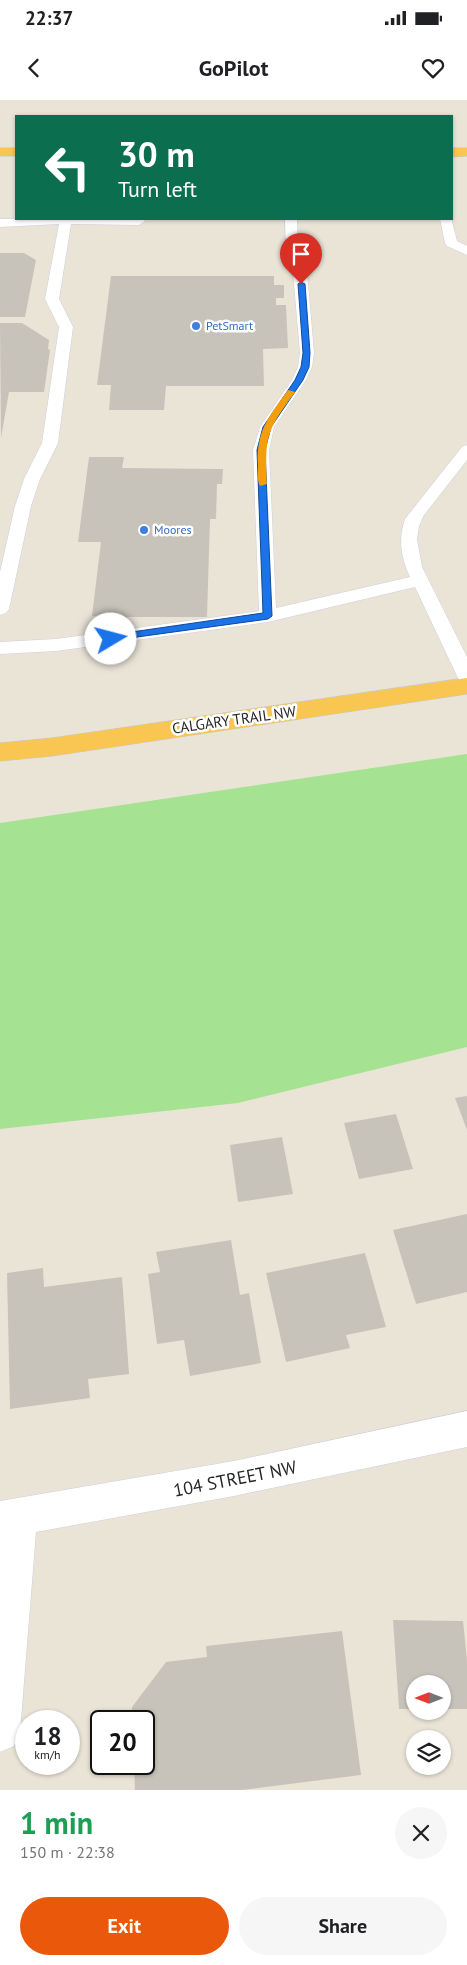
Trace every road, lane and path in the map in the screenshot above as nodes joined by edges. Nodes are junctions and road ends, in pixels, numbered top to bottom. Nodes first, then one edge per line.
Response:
1 (0, 152) edge
2 (15, 152) edge
3 (453, 152) edge
4 (467, 152) edge
5 (66, 220) edge
6 (291, 220) edge
7 (446, 220) edge
8 (139, 221) dead end
9 (0, 223) edge
10 (467, 251) edge
11 (467, 450) edge
12 (460, 467) edge
13 (420, 580) junction
14 (0, 609) edge
15 (268, 616) junction
16 (0, 648) edge
17 (467, 678) edge
18 (467, 686) edge
19 (0, 752) edge
20 (467, 1429) edge
21 (10, 1517) edge
22 (0, 1732) edge

1 - 2 highway
3 - 4 highway
5 - 8 lane
5 - 9 lane
5 - 14 lane
6 - 15 lane
7 - 10 lane
11 - 12 lane
12 - 13 lane
13 - 15 lane
13 - 17 lane
15 - 16 lane
18 - 19 highway, CALGARY TRAIL NW
20 - 21 street, 104 STREET NW
21 - 22 street

